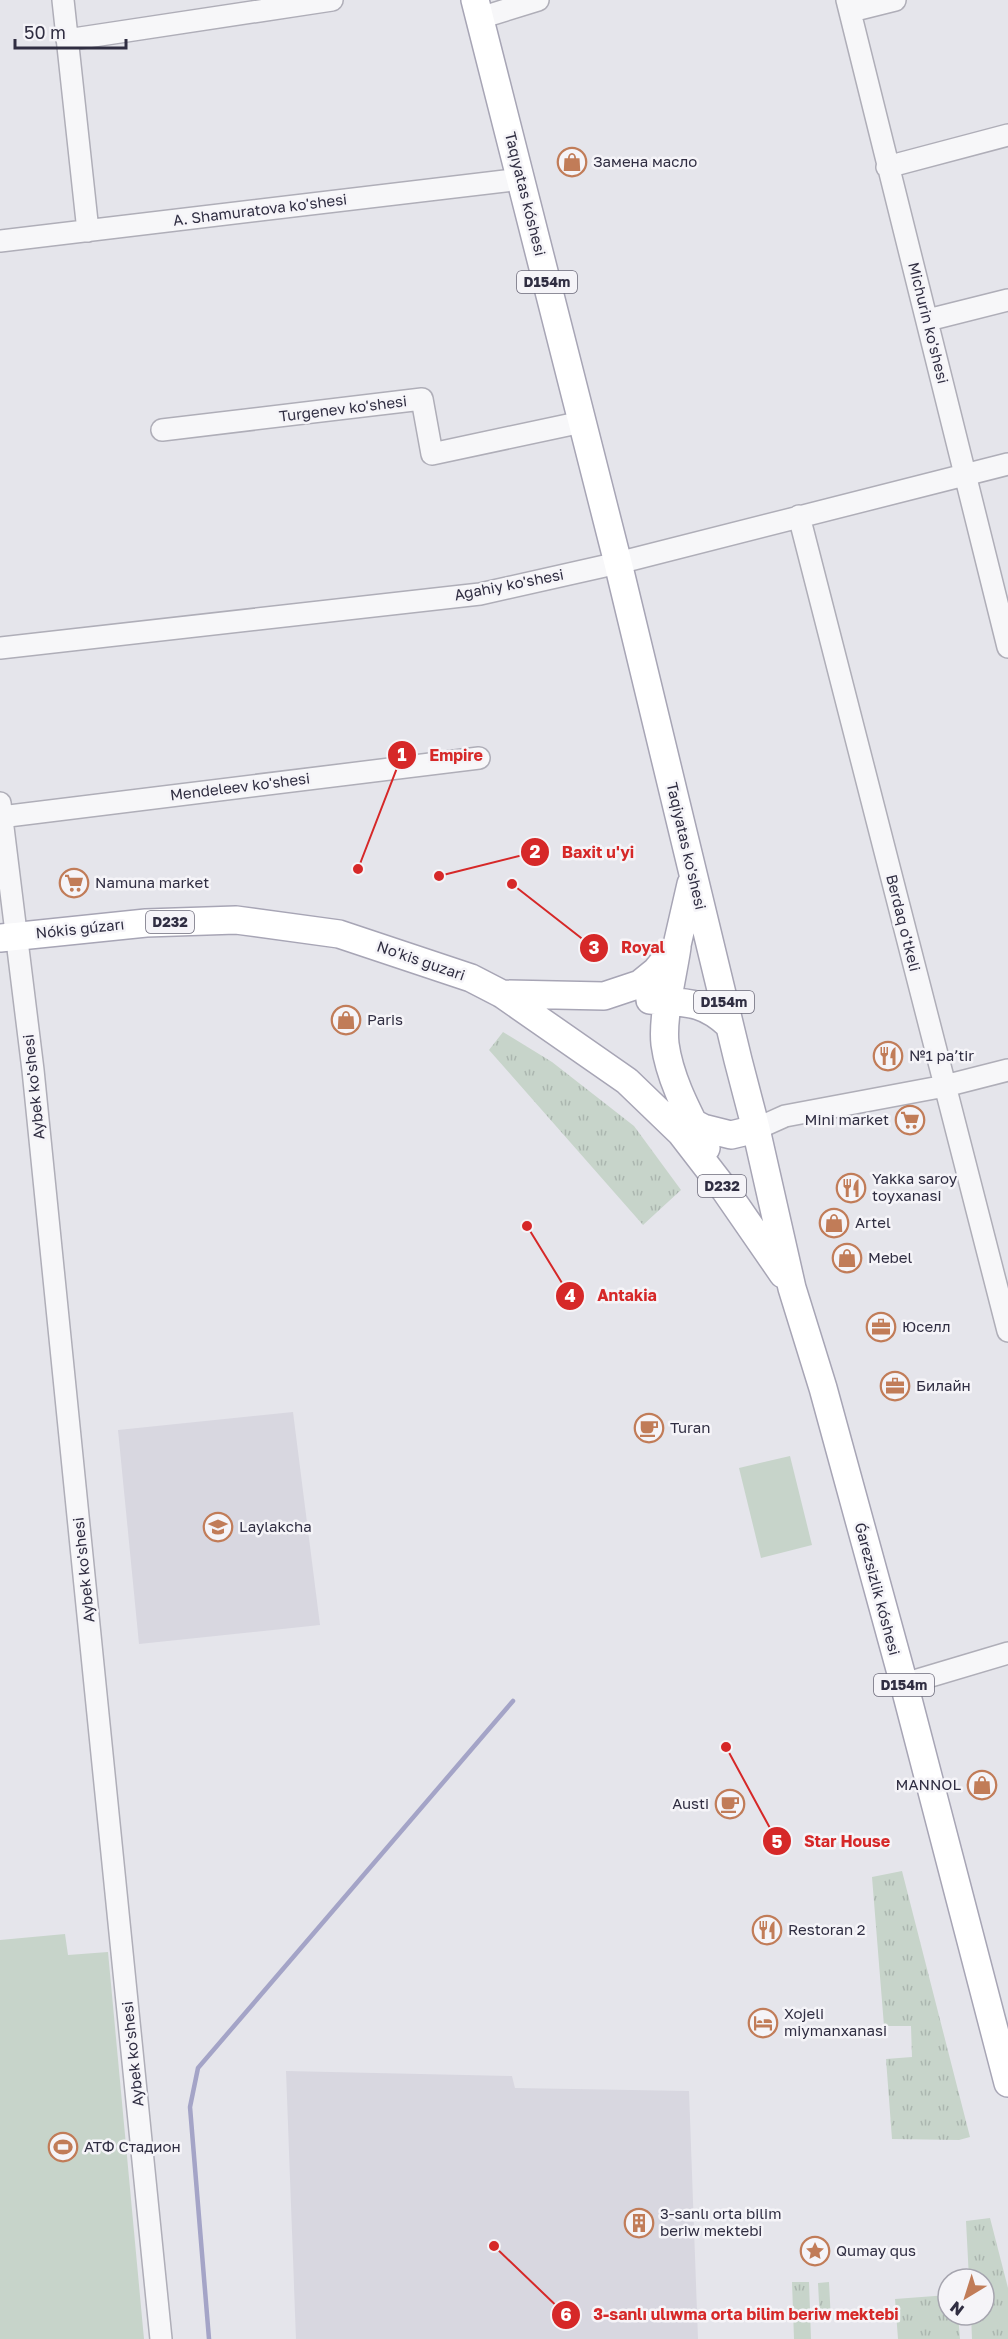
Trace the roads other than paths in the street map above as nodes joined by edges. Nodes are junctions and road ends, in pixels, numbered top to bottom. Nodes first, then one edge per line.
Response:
1 (63, 0) edge
2 (332, 0) edge
3 (538, 0) edge
4 (895, 0) edge
5 (849, 6) edge
6 (477, 9) edge
7 (67, 40) junction
8 (1008, 135) edge
9 (887, 167) junction
10 (521, 179) junction
11 (88, 231) junction
12 (0, 241) edge
13 (1008, 300) edge
14 (928, 320) junction
15 (582, 422) junction
16 (162, 430) dead end
17 (1008, 464) edge
18 (964, 475) junction
19 (799, 516) junction
20 (618, 563) junction
21 (1008, 647) edge
22 (0, 648) edge
23 (479, 758) dead end
24 (0, 812) edge
25 (693, 874) junction
26 (339, 934) joint
27 (8, 937) edge
28 (677, 945) junction
29 (502, 994) junction
30 (604, 996) junction
31 (669, 1002) junction
32 (729, 1025) junction
33 (1008, 1070) edge
34 (945, 1086) junction
35 (641, 1094) junction
36 (693, 1123) junction
37 (756, 1129) junction
38 (725, 1190) junction
39 (792, 1288) junction
40 (1008, 1331) edge
41 (1008, 1653) edge
42 (904, 1684) junction
43 (1008, 2084) edge
44 (161, 2339) edge

1 - 7 street
2 - 7 street
3 - 6 street
4 - 5 street
5 - 9 street, Michurin ko'shesi
6 - 10 main road, Taqıyatas kóshesi / D154m
7 - 11 street
8 - 9 street
9 - 14 street, Michurin ko'shesi
10 - 11 street, A. Shamuratova ko'shesi
10 - 15 main road, Taqıyatas kóshesi / D154m
11 - 12 street, A. Shamuratova ko'shesi
13 - 14 street
14 - 18 street, Michurin ko'shesi
15 - 16 street, Turgenev ko'shesi
15 - 20 main road, Taqıyatas kóshesi / D154m
17 - 18 street, Agahiy ko'shesi
18 - 19 street, Agahiy ko'shesi
18 - 21 street, Michurin ko'shesi
19 - 20 street, Agahiy ko'shesi
19 - 34 street, Berdaq o'tkeli
20 - 22 street, Agahiy ko'shesi
20 - 25 main road, Taqiyatas ko'shesi / D154m
23 - 24 street, Mendeleev ko'shesi
24 - 27 street, Aybek ko'shesi
25 - 28 main road
25 - 32 main road, Taqiyatas ko'shesi / D154m
26 - 27 main road, Nókis gúzarı / D232
26 - 29 main road, No'kis guzari / D232
27 - 44 street, Aybek ko'shesi
28 - 30 main road
28 - 31 main road
29 - 30 main road
29 - 35 main road, D232
30 - 31 main road
31 - 32 main road
31 - 36 main road
32 - 37 main road, Taqiyatas ko'shesi / D154m
33 - 34 street
34 - 37 street
34 - 40 street, Berdaq o'tkeli
35 - 36 main road, D232
35 - 38 main road, D232
36 - 37 main road, D232
36 - 38 main road
37 - 39 main road, Ǵarezsizlik kóshesi / D154m
38 - 39 main road, D232
39 - 42 main road, Ǵarezsizlik kóshesi / D154m
41 - 42 street
42 - 43 main road, Ǵarezsizlik kóshesi / D154m

